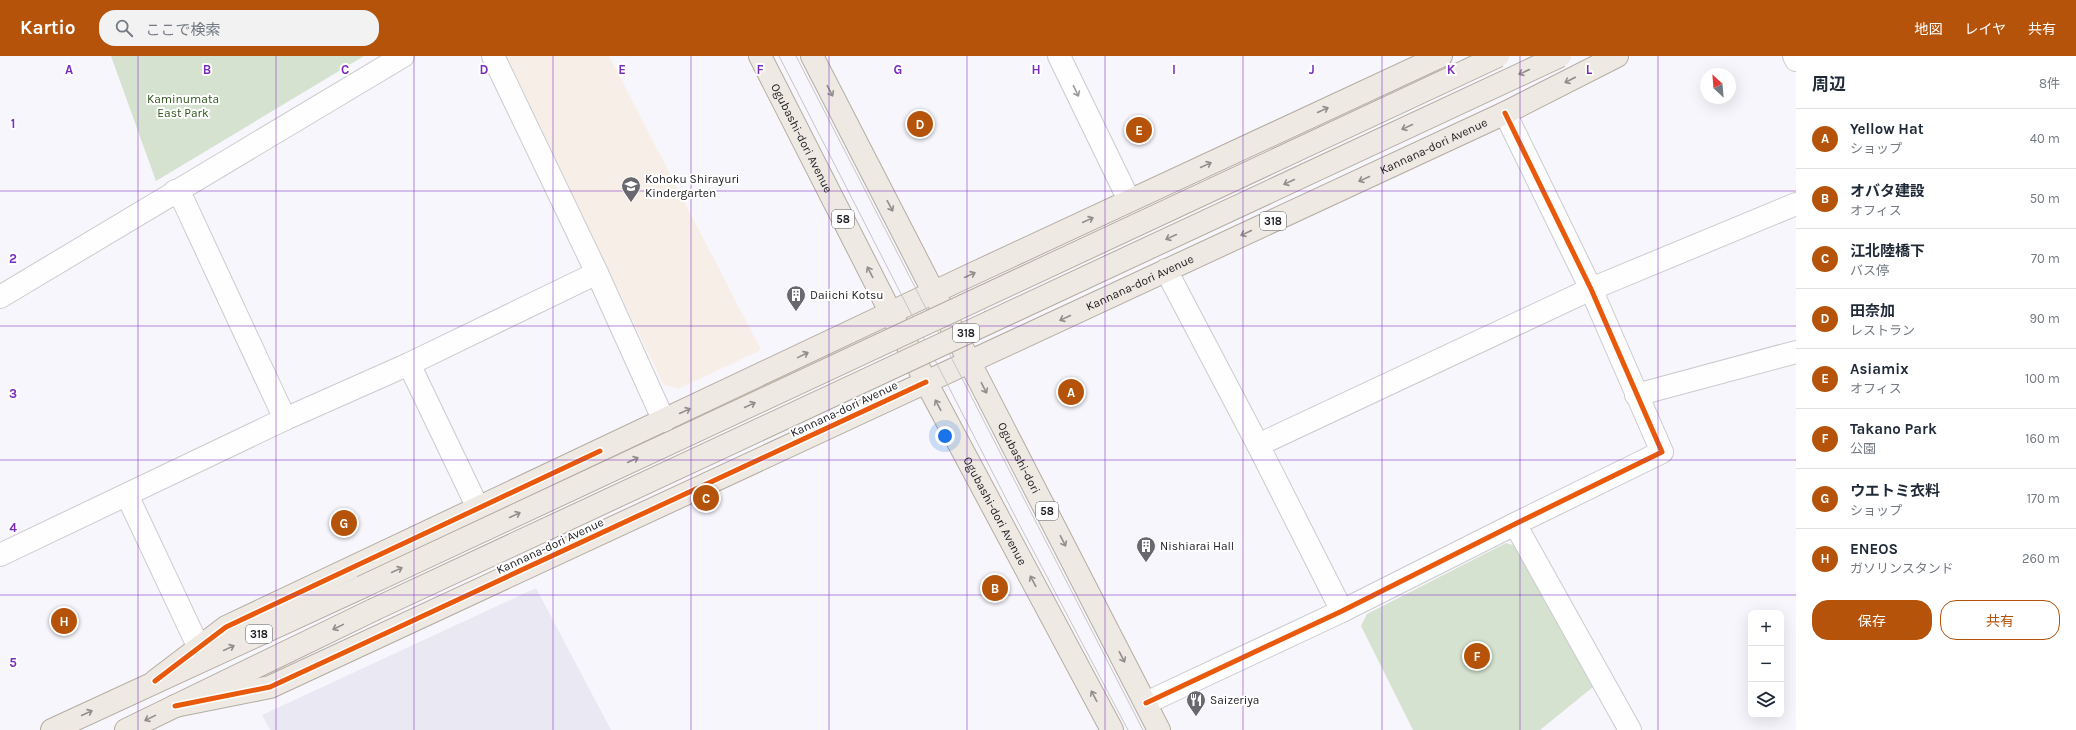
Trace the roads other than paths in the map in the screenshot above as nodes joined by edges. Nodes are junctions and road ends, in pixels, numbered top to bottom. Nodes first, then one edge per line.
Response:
1 (402, 56) edge
2 (493, 56) edge
3 (760, 56) edge
4 (812, 56) edge
5 (1058, 56) edge
6 (1441, 56) edge
7 (1498, 56) edge
8 (1560, 56) edge
9 (1617, 56) edge
10 (1794, 56) edge
11 (1796, 60) edge
12 (1505, 113) junction
13 (175, 191) junction
14 (1129, 200) junction
15 (1796, 204) edge
16 (1166, 270) junction
17 (597, 273) junction
18 (1591, 289) junction
19 (935, 291) junction
20 (0, 297) edge
21 (891, 312) junction
22 (1796, 352) edge
23 (970, 361) junction
24 (409, 364) junction
25 (926, 382) junction
26 (1636, 395) junction
27 (285, 419) junction
28 (664, 421) junction
29 (1258, 445) junction
30 (126, 495) junction
31 (478, 508) junction
32 (1515, 524) junction
33 (0, 555) edge
34 (1342, 611) junction
35 (199, 648) junction
36 (156, 681) junction
37 (1146, 703) junction
38 (175, 706) junction
39 (1106, 728) edge
40 (52, 730) edge
41 (126, 730) edge
42 (1160, 730) edge
43 (1630, 730) edge

1 - 13 street
2 - 17 street
21 -> 3 main road, Ogubashi-dori Avenue / 58
4 -> 19 main road, 58
5 -> 14 street
14 -> 6 main road, 318
36 -> 7 main road, 318, bridge
8 -> 38 main road, Kannana-dori Avenue / 318, bridge
9 -> 12 main road, Kannana-dori Avenue / 318
10 - 11 street
12 -> 16 main road, Kannana-dori Avenue / 318
12 - 18 street
13 - 20 street
13 - 27 street
19 -> 14 main road, 318
15 - 18 street
16 -> 23 main road, Kannana-dori Avenue / 318
16 - 29 street
17 - 24 street
17 - 28 street
18 - 26 street
18 - 29 street
19 - 21 main road, 318
19 - 23 main road, Ogubashi-dori / 58
21 - 25 main road, Ogubashi-dori Avenue / 58
28 -> 21 main road, 318
22 - 26 street
23 - 25 main road, Kannana-dori Avenue / 318
23 -> 37 main road, Ogubashi-dori / 58
24 - 27 street
24 - 31 street
25 - 38 main road, Kannana-dori Avenue / 318
39 -> 25 main road, Ogubashi-dori Avenue / 58
26 - 32 street
27 - 30 street
28 - 31 main road, 318
29 - 34 street
30 - 33 street
30 - 35 street
31 - 35 main road, 318
32 - 34 street
32 - 43 street
34 - 37 street
35 - 36 main road, 318
40 -> 36 main road, 318
37 - 42 main road, Ogubashi-dori / 58
38 -> 41 main road, Kannana-dori Avenue / 318

